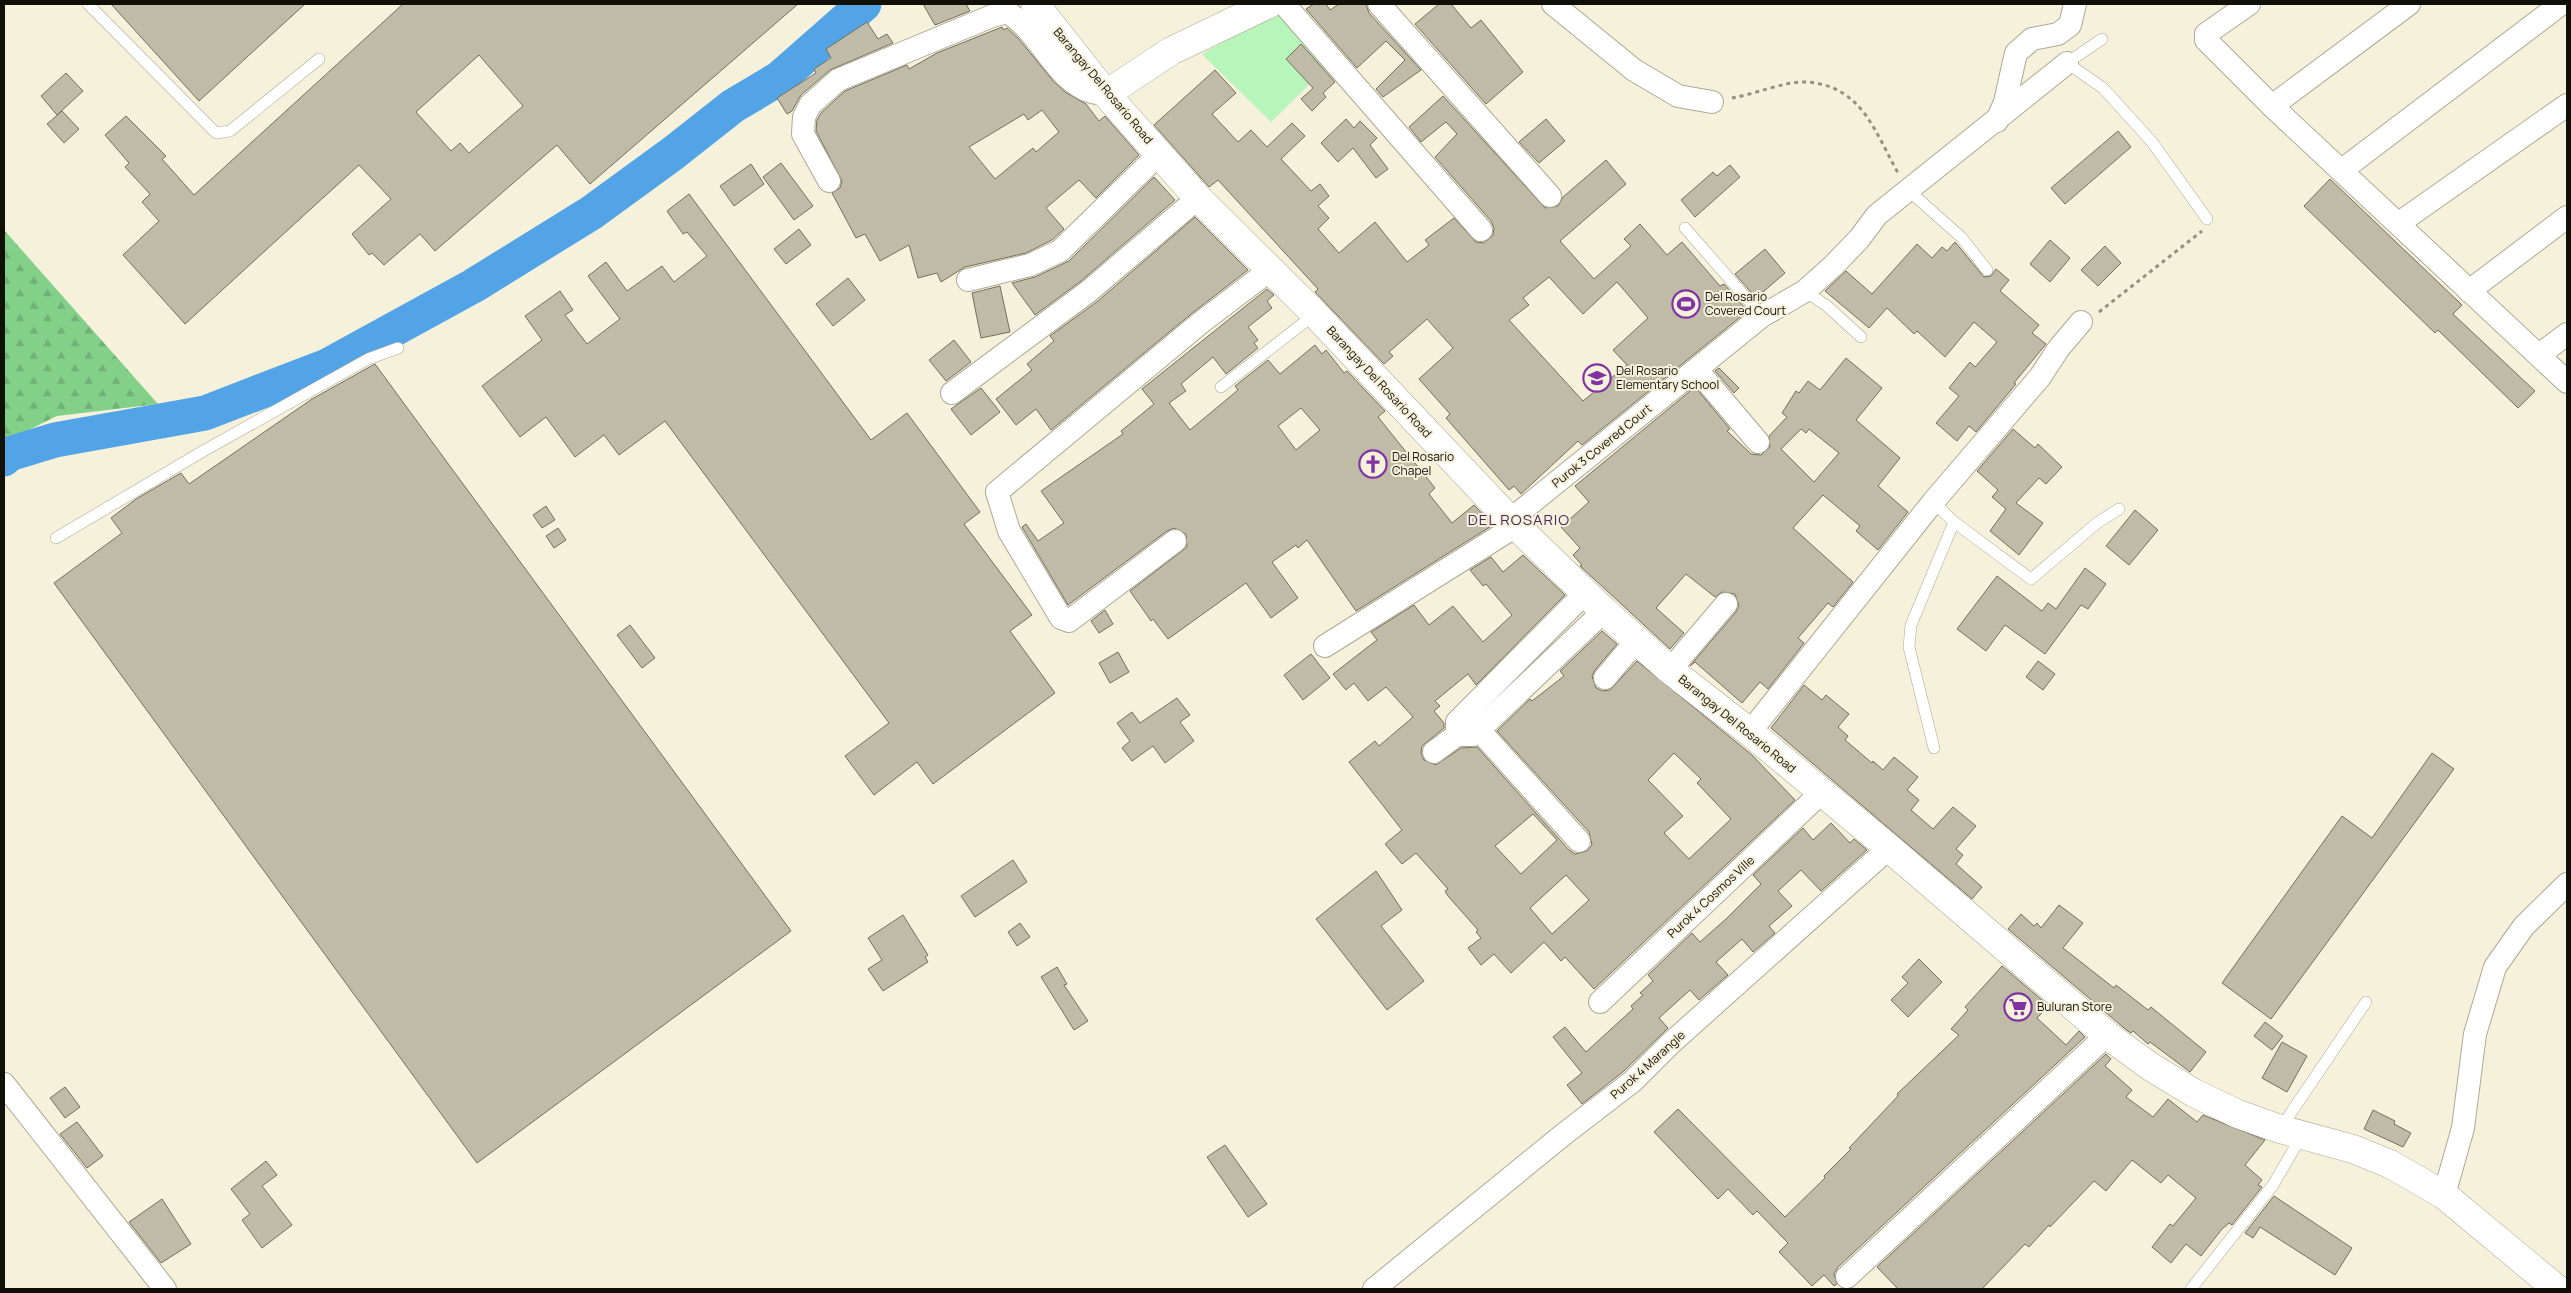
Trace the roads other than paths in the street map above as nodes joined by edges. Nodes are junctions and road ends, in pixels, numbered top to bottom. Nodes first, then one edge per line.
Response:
1 (88, 4) edge
2 (1035, 4) edge
3 (1269, 4) edge
4 (1284, 4) edge
5 (1379, 4) edge
6 (1553, 4) edge
7 (2076, 4) edge
8 (2249, 4) edge
9 (2409, 4) edge
10 (2561, 4) edge
11 (2102, 39) dead end
12 (319, 59) dead end
13 (2067, 63) junction
14 (1106, 94) junction
15 (1712, 102) road end
16 (2567, 105) edge
17 (2272, 106) junction
18 (1997, 121) junction
19 (1160, 154) junction
20 (2342, 170) junction
21 (829, 181) dead end
22 (1908, 190) junction
23 (1550, 196) dead end
24 (1198, 198) junction
25 (2567, 217) edge
26 (2207, 219) road end
27 (2399, 223) junction
28 (1685, 228) dead end
29 (1481, 230) dead end
30 (1270, 270) junction
31 (1987, 270) dead end
32 (968, 280) dead end
33 (1805, 291) junction
34 (2469, 291) junction
35 (1314, 314) junction
36 (1762, 316) junction
37 (2081, 322) road end
38 (2567, 334) edge
39 (1861, 337) dead end
40 (398, 348) dead end
41 (2539, 355) junction
42 (1697, 370) junction
43 (2567, 382) edge
44 (1221, 387) dead end
45 (952, 393) dead end
46 (1758, 442) dead end
47 (1934, 502) junction
48 (2119, 509) dead end
49 (1954, 522) junction
50 (1513, 523) junction
51 (56, 538) dead end
52 (1175, 541) dead end
53 (1595, 602) junction
54 (1726, 604) dead end
55 (1640, 642) junction
56 (1325, 646) dead end
57 (1670, 670) junction
58 (1605, 678) dead end
59 (1479, 730) junction
60 (1750, 732) junction
61 (1457, 735) junction
62 (1934, 748) dead end
63 (1434, 752) dead end
64 (1822, 793) junction
65 (1579, 840) dead end
66 (1889, 848) junction
67 (2567, 884) edge
68 (1600, 1002) dead end
69 (2366, 1002) dead end
70 (2107, 1036) junction
71 (4, 1084) edge
72 (2291, 1132) junction
73 (2444, 1194) junction
74 (1847, 1277) dead end
75 (165, 1289) edge
76 (1374, 1289) edge
77 (2191, 1289) edge
78 (2558, 1289) edge

1 - 12 lane
2 - 14 main road, Barangay Del Rosario Road
3 - 14 main road
4 - 29 street
5 - 23 street
6 - 15 street
7 - 18 street
8 - 17 street
9 - 17 street
10 - 20 street
11 - 13 lane
13 - 18 street, Purok 3 Covered Court
13 - 26 lane
14 - 19 main road, Barangay Del Rosario Road
14 - 21 street
16 - 27 street
17 - 20 street
18 - 22 street, Purok 3 Covered Court
19 - 24 main road, Barangay Del Rosario Road
19 - 32 street
20 - 27 street
22 - 31 lane
22 - 33 street, Purok 3 Covered Court
24 - 30 main road, Barangay Del Rosario Road
24 - 45 street
25 - 34 street
27 - 34 street
28 - 36 lane
30 - 35 main road, Barangay Del Rosario Road
30 - 52 street
33 - 36 street, Purok 3 Covered Court
33 - 39 lane
34 - 41 street
35 - 44 lane
35 - 50 main road, Barangay Del Rosario Road
36 - 42 street, Purok 3 Covered Court
37 - 47 street
38 - 41 street
40 - 51 lane
41 - 43 street
42 - 46 street
42 - 50 street, Purok 3 Covered Court
47 - 49 lane
47 - 60 street
48 - 49 lane
49 - 62 lane
50 - 53 main road, Barangay Del Rosario Road
50 - 56 street, Purok 3 Covered Court
53 - 55 main road, Barangay Del Rosario Road
53 - 59 street
53 - 61 street
54 - 57 street
55 - 57 main road, Barangay Del Rosario Road
55 - 58 street
57 - 60 main road, Barangay Del Rosario Road
59 - 61 street
59 - 65 street
60 - 64 main road, Barangay Del Rosario Road
61 - 63 street
64 - 66 main road, Barangay Del Rosario Road
64 - 68 street, Purok 4 Cosmos Ville
66 - 70 main road, Barangay Del Rosario Road
66 - 76 street, Purok 4 Marangle
67 - 73 street
69 - 72 lane
70 - 72 main road, Barangay Del Rosario Road
70 - 74 street
71 - 75 street
72 - 73 main road, Barangay Del Rosario Road
72 - 77 lane
73 - 78 main road, Barangay Del Rosario Road

